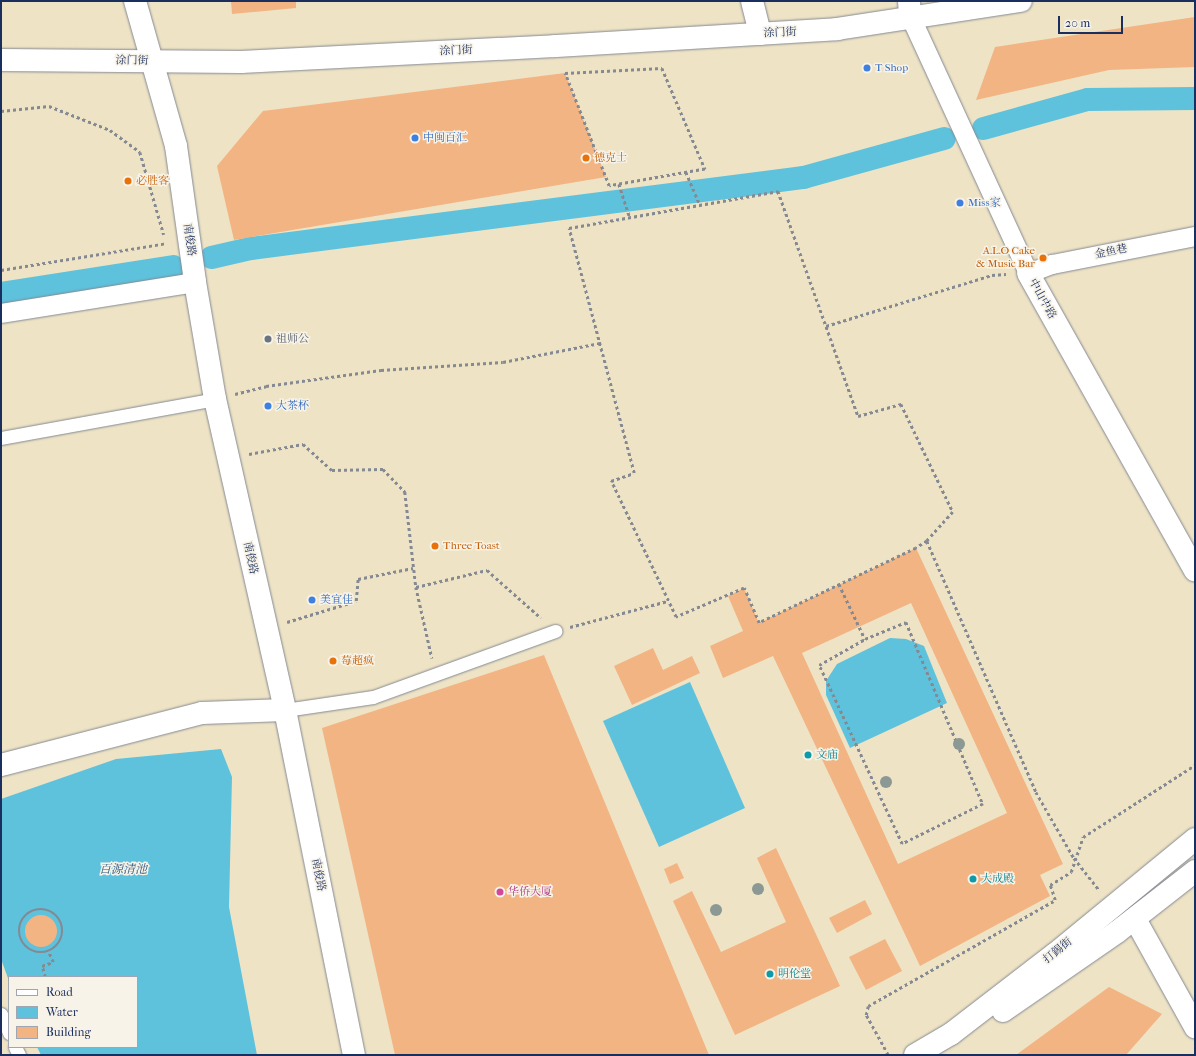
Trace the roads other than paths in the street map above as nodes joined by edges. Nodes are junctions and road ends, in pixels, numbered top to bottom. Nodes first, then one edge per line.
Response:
1 (135, 1) edge
2 (752, 1) edge
3 (1021, 1) edge
4 (909, 9) edge
5 (760, 34) junction
6 (1, 60) edge
7 (152, 61) junction
8 (1195, 236) edge
9 (1028, 273) junction
10 (195, 282) junction
11 (1, 313) edge
12 (215, 398) junction
13 (1, 438) edge
14 (1195, 570) edge
15 (555, 631) road end
16 (285, 710) junction
17 (1, 765) edge
18 (1195, 839) edge
19 (1195, 871) edge
20 (1135, 919) junction
21 (1, 1014) edge
22 (1195, 1027) edge
23 (8, 1031) edge
24 (354, 1055) edge
25 (915, 1055) edge
26 (937, 1055) edge

1 - 7 main road, 南俊路
2 - 5 main road
3 - 4 main road, 涂门街
4 - 5 main road, 涂门街
4 - 9 street, 中山中路
5 - 7 main road, 涂门街
6 - 7 main road, 涂门街
7 - 10 main road, 南俊路
8 - 9 street, 金鱼巷
9 - 14 main road, 中山中路
10 - 11 street
10 - 12 main road, 南俊路
12 - 13 lane
12 - 16 main road, 南俊路
15 - 16 lane
16 - 17 main road
16 - 24 main road, 南俊路
18 - 25 main road, 打錫街
19 - 20 main road, 打錫街
20 - 22 main road
20 - 26 main road, 打錫街
21 - 23 lane

